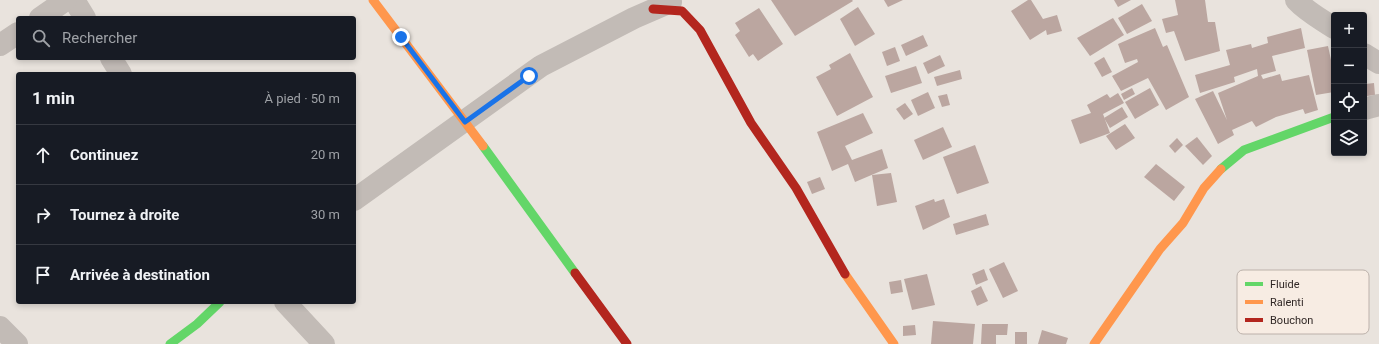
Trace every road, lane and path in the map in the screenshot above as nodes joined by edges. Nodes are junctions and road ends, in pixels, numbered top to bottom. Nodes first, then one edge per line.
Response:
1 (66, 0) edge
2 (74, 0) edge
3 (373, 0) edge
4 (677, 0) edge
5 (1296, 0) edge
6 (652, 9) junction
7 (43, 16) edge
8 (85, 16) edge
9 (1331, 26) edge
10 (16, 34) edge
11 (0, 45) edge
12 (1367, 56) edge
13 (112, 60) edge
14 (1379, 63) edge
15 (120, 72) edge
16 (1379, 105) edge
17 (1367, 108) edge
18 (1331, 118) edge
19 (465, 122) junction
20 (356, 199) edge
21 (218, 304) edge
22 (288, 304) edge
23 (0, 327) edge
24 (17, 344) edge
25 (170, 344) edge
26 (324, 344) edge
27 (627, 344) edge
28 (894, 344) edge
29 (1094, 344) edge

1 - 7 street
2 - 8 street
3 - 19 street
4 - 6 street
5 - 9 street
6 - 19 street
6 - 28 street
10 - 11 street
12 - 14 street
13 - 15 street
16 - 17 street
18 - 29 street
19 - 20 street
19 - 27 street
21 - 25 street
22 - 26 street
23 - 24 street

